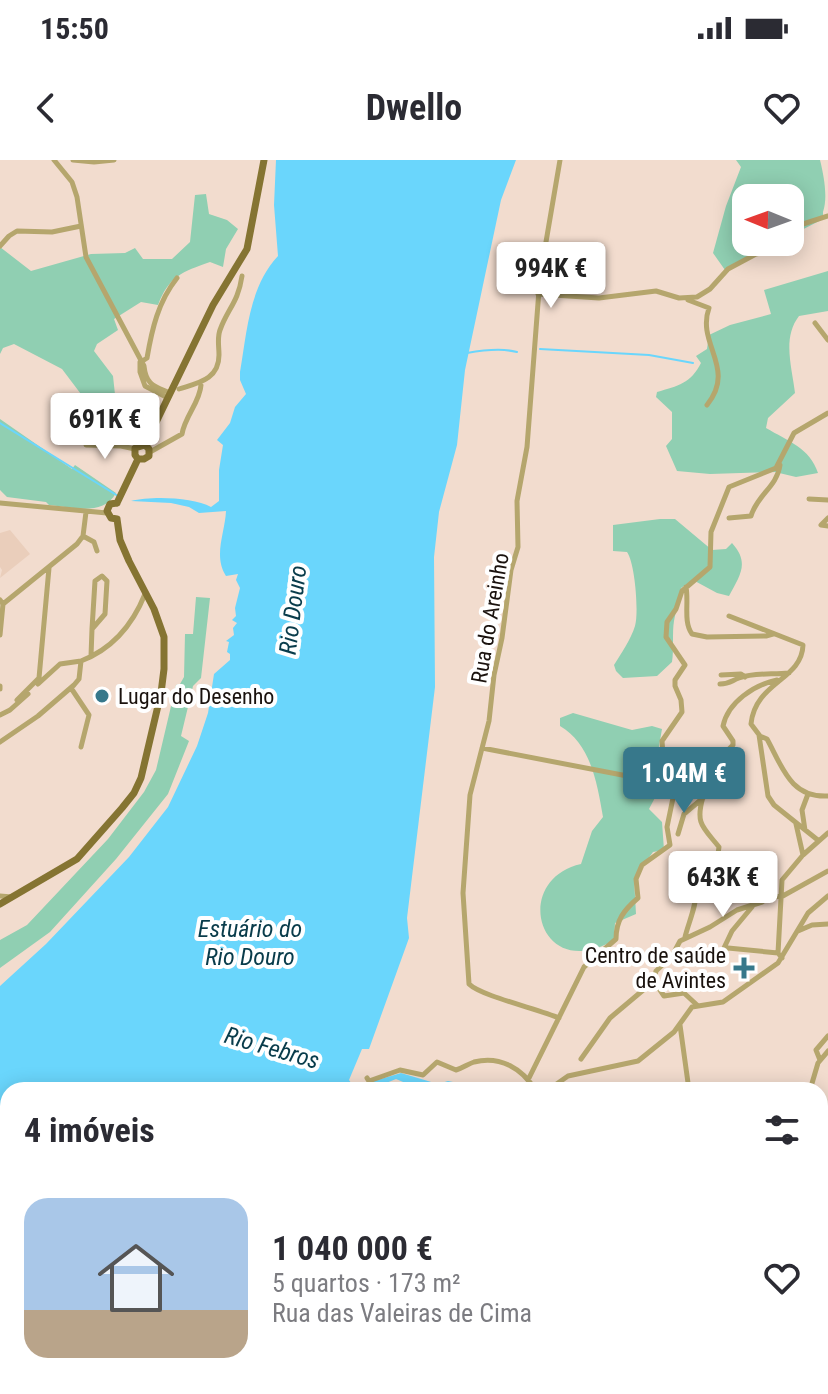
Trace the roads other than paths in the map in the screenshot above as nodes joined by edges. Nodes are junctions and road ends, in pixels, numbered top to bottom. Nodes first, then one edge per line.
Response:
1 (55, 160) edge
2 (73, 160) edge
3 (114, 160) edge
4 (264, 160) edge
5 (560, 160) edge
6 (828, 216) edge
7 (804, 224) edge
8 (81, 226) junction
9 (0, 246) edge
10 (752, 256) edge
11 (242, 276) dead end
12 (177, 278) dead end
13 (538, 294) junction
14 (683, 298) junction
15 (815, 323) dead end
16 (828, 340) edge
17 (140, 362) junction
18 (201, 385) junction
19 (179, 389) dead end
20 (169, 396) junction
21 (707, 405) dead end
22 (828, 413) edge
23 (86, 445) dead end
24 (135, 449) junction
25 (147, 449) junction
26 (138, 459) junction
27 (780, 464) junction
28 (119, 499) junction
29 (809, 499) dead end
30 (828, 500) edge
31 (0, 503) edge
32 (86, 512) junction
33 (107, 513) junction
34 (729, 518) dead end
35 (828, 518) edge
36 (117, 519) junction
37 (828, 526) edge
38 (83, 536) junction
39 (97, 551) dead end
40 (49, 568) junction
41 (686, 587) junction
42 (145, 593) junction
43 (2, 602) edge
44 (729, 616) dead end
45 (92, 629) junction
46 (774, 633) junction
47 (0, 635) edge
48 (91, 657) junction
49 (81, 661) junction
50 (790, 673) junction
51 (721, 675) dead end
52 (745, 677) junction
53 (778, 680) junction
54 (720, 684) dead end
55 (71, 688) junction
56 (17, 700) dead end
57 (0, 715) edge
58 (756, 728) dead end
59 (760, 736) junction
60 (0, 742) edge
61 (81, 747) dead end
62 (482, 748) junction
63 (727, 751) dead end
64 (672, 788) junction
65 (808, 794) junction
66 (828, 796) edge
67 (795, 823) junction
68 (805, 831) junction
69 (828, 833) edge
70 (678, 834) dead end
71 (819, 841) junction
72 (803, 855) junction
73 (828, 871) edge
74 (0, 896) edge
75 (828, 896) edge
76 (13, 897) junction
77 (780, 897) junction
78 (0, 904) edge
79 (753, 906) junction
80 (826, 923) edge
81 (797, 931) junction
82 (685, 938) junction
83 (723, 950) junction
84 (780, 956) junction
85 (704, 958) dead end
86 (654, 981) junction
87 (697, 1005) junction
88 (559, 1018) junction
89 (679, 1024) junction
90 (828, 1036) edge
91 (828, 1051) edge
92 (581, 1059) dead end
93 (820, 1060) junction
94 (367, 1078) dead end
95 (529, 1078) junction
96 (812, 1081) edge
97 (531, 1082) edge
98 (559, 1082) edge
99 (688, 1082) edge
100 (763, 1394) edge
101 (776, 1394) edge

1 - 8 street
2 - 3 street
4 - 20 main road
5 - 13 street, Rua do Areinho
6 - 7 street
8 - 9 street
8 - 17 street
10 - 14 street
11 - 18 street
12 - 17 street
13 - 14 street
13 - 62 street, Rua do Areinho
14 - 21 street
15 - 16 street
17 - 20 street
18 - 19 street
18 - 25 street
20 - 25 main road
22 - 27 street
23 - 24 street
24 - 25 main road
24 - 26 main road
25 - 26 main road
26 - 28 main road
27 - 34 street
27 - 41 street
28 - 33 main road
28 - 36 main road
29 - 30 street
31 - 32 street
32 - 33 street
32 - 38 street
33 - 36 main road
35 - 37 street
36 - 42 main road
38 - 39 street
38 - 40 street
40 - 43 street
40 - 56 street
41 - 46 street
41 - 64 street
42 - 48 street
42 - 76 main road
43 - 47 street
44 - 46 street
45 - 45 street
45 - 48 street
46 - 50 street
48 - 49 street
49 - 55 street
49 - 57 street
50 - 52 street
50 - 53 street
51 - 52 street
52 - 54 street
53 - 59 street
53 - 63 street
55 - 60 street
55 - 61 street
58 - 59 street
59 - 65 street
59 - 67 street
62 - 64 street
62 - 88 street, Rua do Areinho
64 - 88 street
65 - 66 street
65 - 68 street
67 - 68 street
67 - 72 street
68 - 71 street
69 - 71 street
70 - 82 street
71 - 72 street
72 - 77 street
73 - 77 street
74 - 76 street
75 - 81 street
76 - 78 main road
77 - 79 street
77 - 84 street
79 - 82 street
79 - 83 street
80 - 81 street
81 - 84 street
82 - 86 street
83 - 84 street
83 - 85 street
84 - 87 street
86 - 87 street
86 - 92 street
87 - 89 street
88 - 95 street
89 - 98 street
89 - 99 street
90 - 93 street
91 - 93 street
93 - 96 street
94 - 95 street
95 - 97 street
100 - 101 street

